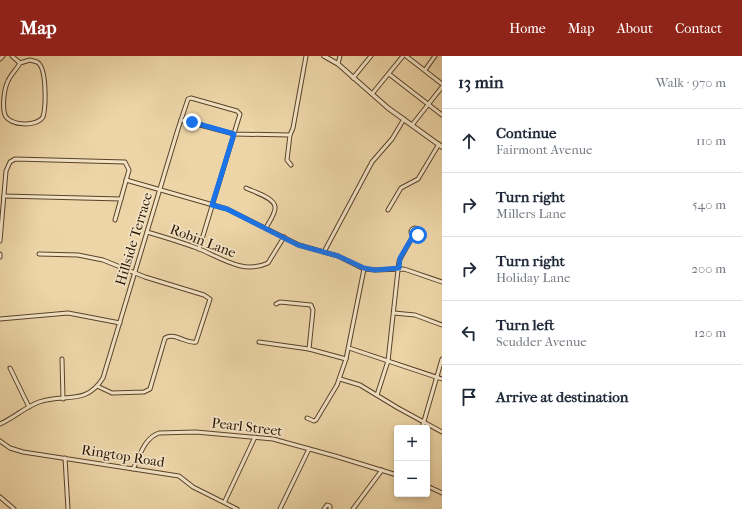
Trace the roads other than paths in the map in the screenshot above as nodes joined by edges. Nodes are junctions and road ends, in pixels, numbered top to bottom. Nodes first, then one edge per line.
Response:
1 (3, 56) edge
2 (12, 56) edge
3 (306, 56) edge
4 (324, 56) edge
5 (340, 56) edge
6 (371, 56) edge
7 (403, 56) edge
8 (406, 56) edge
9 (435, 56) edge
10 (0, 59) edge
11 (20, 63) junction
12 (338, 64) junction
13 (425, 70) junction
14 (389, 74) junction
15 (353, 78) junction
16 (442, 85) edge
17 (372, 94) junction
18 (428, 105) junction
19 (442, 115) edge
20 (404, 119) junction
21 (181, 120) junction
22 (412, 125) junction
23 (234, 134) junction
24 (290, 135) junction
25 (441, 145) edge
26 (291, 165) dead end
27 (126, 180) junction
28 (246, 188) dead end
29 (160, 190) junction
30 (4, 196) junction
31 (121, 199) junction
32 (212, 205) junction
33 (388, 210) dead end
34 (115, 220) dead end
35 (266, 228) junction
36 (147, 232) junction
37 (413, 236) dead end
38 (284, 237) junction
39 (0, 241) edge
40 (199, 249) junction
41 (324, 252) junction
42 (0, 254) edge
43 (39, 254) dead end
44 (0, 257) edge
45 (364, 268) junction
46 (399, 268) junction
47 (134, 273) junction
48 (442, 282) edge
49 (276, 304) dead end
50 (394, 313) junction
51 (0, 319) edge
52 (120, 323) junction
53 (442, 325) edge
54 (259, 342) dead end
55 (309, 348) junction
56 (349, 348) junction
57 (62, 359) dead end
58 (346, 359) junction
59 (442, 359) edge
60 (388, 361) junction
61 (10, 368) dead end
62 (437, 377) junction
63 (340, 379) junction
64 (442, 379) edge
65 (97, 386) junction
66 (376, 395) junction
67 (63, 399) junction
68 (29, 407) junction
69 (307, 418) dead end
70 (423, 423) junction
71 (0, 424) edge
72 (442, 432) edge
73 (255, 437) junction
74 (0, 441) edge
75 (309, 449) junction
76 (65, 458) junction
77 (133, 469) junction
78 (382, 470) junction
79 (394, 475) edge
80 (430, 487) edge
81 (442, 493) edge
82 (0, 497) edge
83 (225, 501) junction
84 (332, 508) edge
85 (14, 509) edge
86 (68, 509) edge
87 (237, 509) edge
88 (280, 509) edge
89 (324, 509) edge
90 (353, 509) edge

1 - 10 street
2 - 11 street
3 - 24 street
4 - 12 street
5 - 12 street
6 - 15 street
7 - 14 street
8 - 13 street
9 - 13 street
11 - 11 street
12 - 15 street
13 - 16 street
14 - 17 street
14 - 18 street
15 - 17 street
16 - 18 street
17 - 20 street
18 - 19 street
18 - 22 street
20 - 22 street
20 - 41 street
21 - 23 street
21 - 23 street, Hillside Terrace
21 - 29 street, Hillside Terrace
22 - 25 street
23 - 24 street
23 - 32 street
24 - 26 street
25 - 33 street
27 - 29 street
27 - 30 street
27 - 31 street
28 - 35 street
29 - 32 street
29 - 36 street, Hillside Terrace
30 - 31 street
30 - 39 street
31 - 34 street
32 - 35 street
32 - 40 street
35 - 38 street
36 - 40 street, Robin Lane
36 - 47 street, Hillside Terrace
37 - 46 street
38 - 40 street, Robin Lane
38 - 41 street
41 - 45 street
42 - 44 street
43 - 47 street
45 - 46 street
45 - 56 street
46 - 48 street
46 - 50 street
47 - 52 street, Hillside Terrace
47 - 65 street
49 - 55 street
50 - 53 street
50 - 60 street
51 - 52 street
52 - 65 street, Hillside Terrace
54 - 55 street
55 - 58 street
56 - 58 street
56 - 60 street
57 - 67 street
58 - 63 street
59 - 62 street
60 - 62 street
60 - 66 street
61 - 68 street
62 - 64 street
62 - 70 street
63 - 66 street
63 - 69 street
65 - 67 street
66 - 70 street
67 - 68 street
68 - 71 street
70 - 72 street
73 - 75 street, Pearl Street
73 - 77 street, Pearl Street
73 - 83 street
74 - 76 street, Ringtop Road
75 - 78 street, Pearl Street
75 - 88 street
76 - 77 street, Ringtop Road
76 - 86 street
77 - 83 street, Ringtop Road
78 - 79 street, Pearl Street
78 - 90 street
80 - 81 street
82 - 85 street
83 - 87 street, Ringtop Road
84 - 89 street

